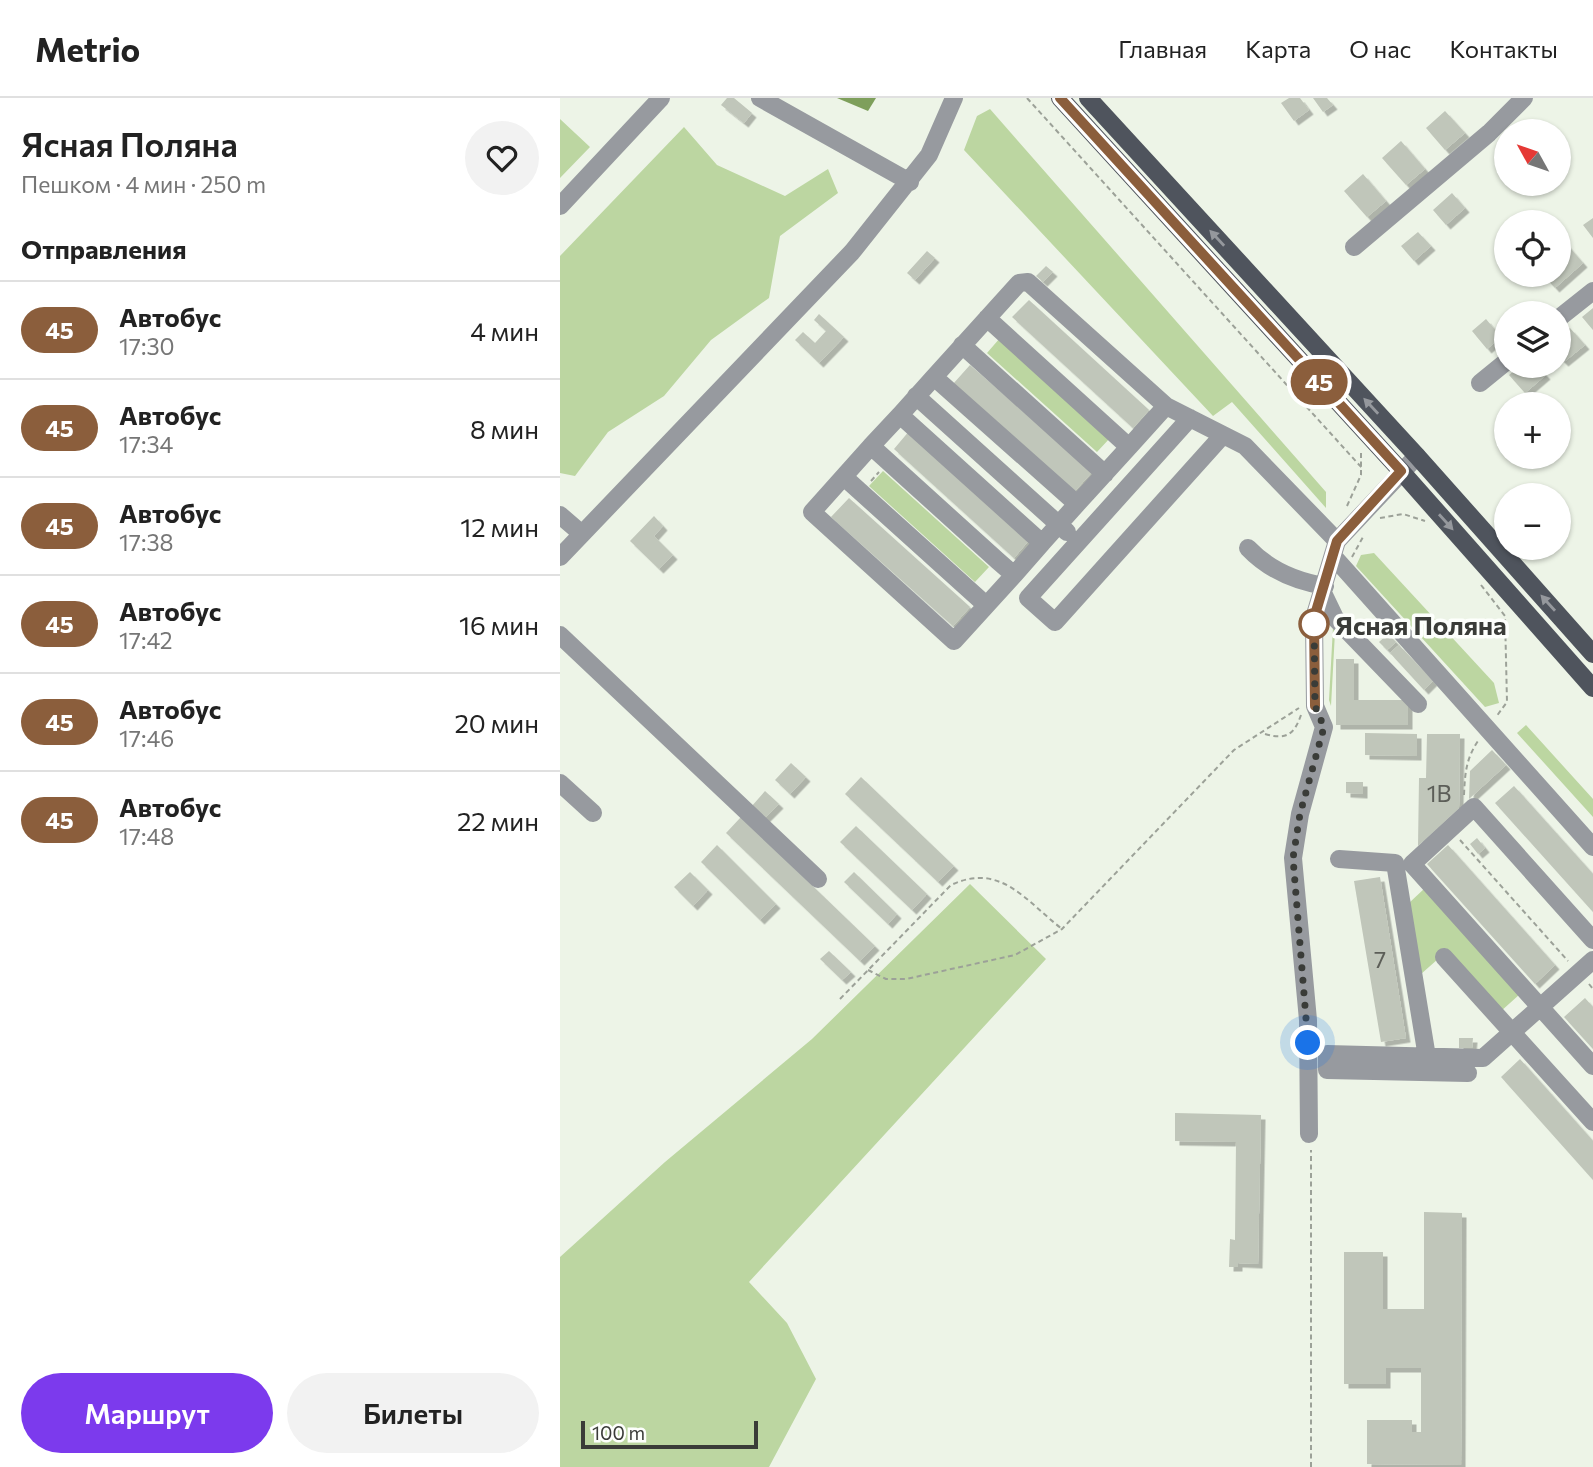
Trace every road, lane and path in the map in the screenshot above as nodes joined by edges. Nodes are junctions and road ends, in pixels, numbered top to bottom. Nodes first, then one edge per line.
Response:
1 (661, 98) edge
2 (760, 98) edge
3 (954, 98) edge
4 (1027, 98) edge
5 (1060, 98) edge
6 (1088, 98) edge
7 (1524, 98) edge
8 (910, 182) junction
9 (560, 206) edge
10 (1354, 247) dead end
11 (1593, 290) edge
12 (1571, 308) edge
13 (987, 318) junction
14 (962, 345) junction
15 (1494, 372) edge
16 (934, 377) junction
17 (1480, 383) dead end
18 (916, 396) junction
19 (1166, 406) junction
20 (900, 415) junction
21 (1191, 418) junction
22 (1223, 435) junction
23 (1366, 445) dead end
24 (871, 446) junction
25 (1129, 447) junction
26 (1417, 456) junction
27 (888, 462) junction
28 (1362, 468) junction
29 (1401, 471) junction
30 (1105, 474) junction
31 (844, 477) junction
32 (861, 492) junction
33 (1077, 505) junction
34 (1347, 506) dead end
35 (560, 515) edge
36 (1373, 522) dead end
37 (1431, 524) dead end
38 (1059, 525) junction
39 (1367, 528) dead end
40 (582, 534) junction
41 (1079, 542) junction
42 (1042, 543) junction
43 (1248, 548) dead end
44 (1335, 549) junction
45 (560, 557) edge
46 (1352, 565) dead end
47 (1014, 575) junction
48 (1477, 577) dead end
49 (1324, 590) junction
50 (986, 605) junction
51 (560, 635) edge
52 (1593, 654) edge
53 (1593, 688) edge
54 (1418, 704) dead end
55 (1487, 728) junction
56 (1264, 734) junction
57 (560, 783) edge
58 (1470, 811) junction
59 (593, 813) dead end
60 (1450, 829) junction
61 (1593, 847) edge
62 (1339, 859) dead end
63 (817, 879) dead end
64 (1062, 929) junction
65 (1593, 940) edge
66 (1444, 957) dead end
67 (1593, 960) edge
68 (868, 970) junction
69 (1578, 972) junction
70 (1593, 989) edge
71 (840, 999) dead end
72 (1540, 1007) junction
73 (1512, 1032) junction
74 (1427, 1057) junction
75 (1593, 1066) edge
76 (1468, 1073) dead end
77 (1593, 1122) edge
78 (1310, 1134) joint
79 (1311, 1467) edge

1 - 9 street
2 - 8 street
3 - 8 street
4 - 28 path
5 - 29 main road
26 -> 6 main road
7 - 10 street
8 - 40 street
11 - 12 street
13 - 14 street
13 - 19 street
13 - 25 street
14 - 16 street
14 - 30 street
15 - 17 street
16 - 18 street
16 - 33 street
18 - 20 street
18 - 38 street
19 - 21 street
19 - 25 street
20 - 24 street
20 - 42 street
21 - 22 street
21 - 41 street
22 - 41 street
22 - 44 street
23 - 28 path
24 - 27 street
24 - 31 street
25 - 30 street
26 - 29 street
52 -> 26 main road
27 - 32 path
27 - 47 street
28 - 34 path
29 - 44 street
29 -> 53 main road
30 - 33 street
31 - 32 street
31 - 50 street
32 - 50 street
33 - 38 street
35 - 40 street
36 - 37 path
38 - 41 street
38 - 42 street
39 - 46 path
40 - 45 street
42 - 47 street
43 - 49 street
44 - 49 street
44 - 55 street
47 - 50 street
48 - 55 path
49 - 54 street
49 - 78 street
51 - 63 street
55 - 58 path
55 - 61 street
56 - 56 path
56 - 64 path
57 - 59 street
58 - 60 street
58 - 65 street
60 - 69 path
60 - 72 street
62 - 74 street
64 - 68 path
64 - 68 path
66 - 73 street
67 - 69 street
68 - 71 path
69 - 70 path
69 - 72 street
72 - 73 street
72 - 75 street
73 - 74 street
73 - 77 street
74 - 76 street
78 - 79 path

